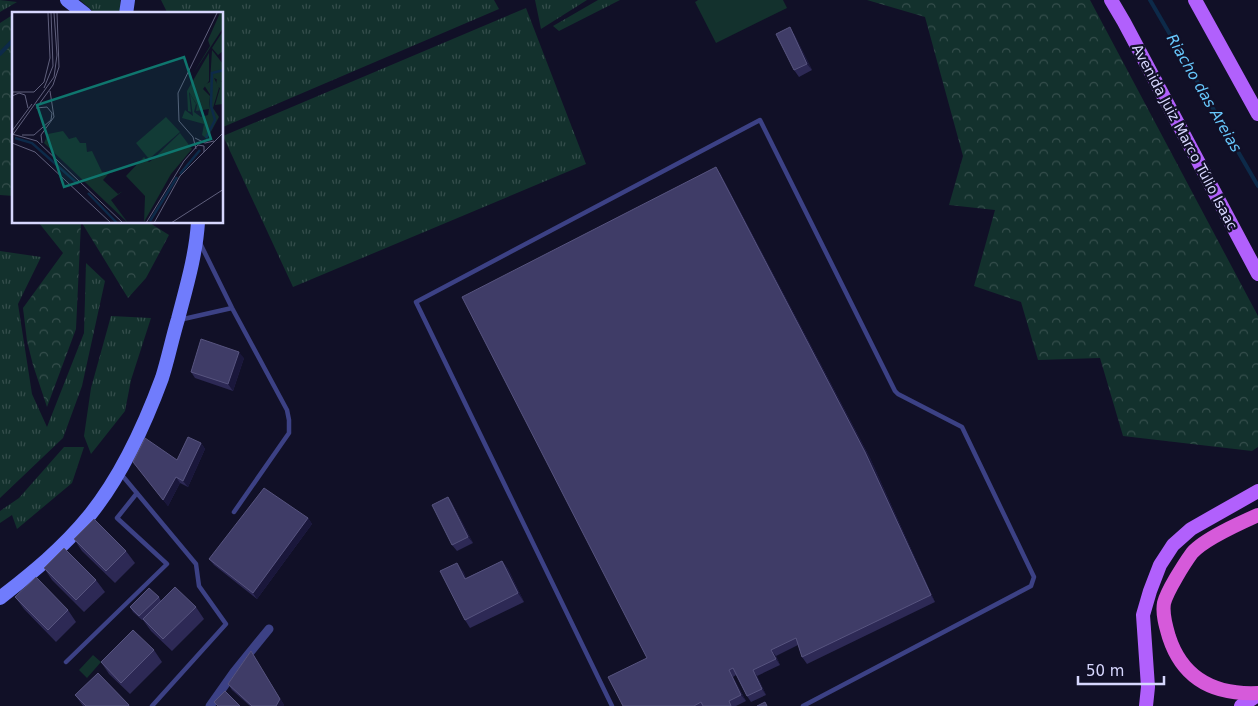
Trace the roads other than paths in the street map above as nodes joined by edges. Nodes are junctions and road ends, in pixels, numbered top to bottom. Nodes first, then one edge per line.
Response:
1 (67, 0) edge
2 (1111, 0) edge
3 (1118, 0) edge
4 (1186, 0) edge
5 (1195, 0) edge
6 (82, 12) edge
7 (1224, 52) junction
8 (1170, 110) junction
9 (1258, 114) edge
10 (197, 228) edge
11 (1258, 274) edge
12 (232, 308) junction
13 (177, 320) junction
14 (118, 471) junction
15 (1258, 491) edge
16 (137, 493) junction
17 (234, 512) dead end
18 (1258, 515) edge
19 (0, 598) edge
20 (269, 629) dead end
21 (66, 662) dead end
22 (1258, 694) edge
23 (152, 706) edge
24 (210, 706) edge
25 (612, 706) edge
26 (802, 706) edge
27 (1146, 706) edge
28 (1241, 706) edge

1 - 6 main road
2 - 8 main road, Avenida Juiz Marco Túlio Isaac
3 - 8 main road
4 - 7 main road
5 - 7 main road
7 - 9 main road
8 - 11 main road, Avenida Juiz Marco Túlio Isaac
10 - 12 lane
10 - 13 main road
12 - 13 lane
12 - 17 lane
13 - 14 main road
14 - 16 lane
14 - 19 main road
15 - 27 main road
16 - 21 lane
16 - 23 lane
18 - 22 highway
20 - 24 street
22 - 28 main road
25 - 26 lane

